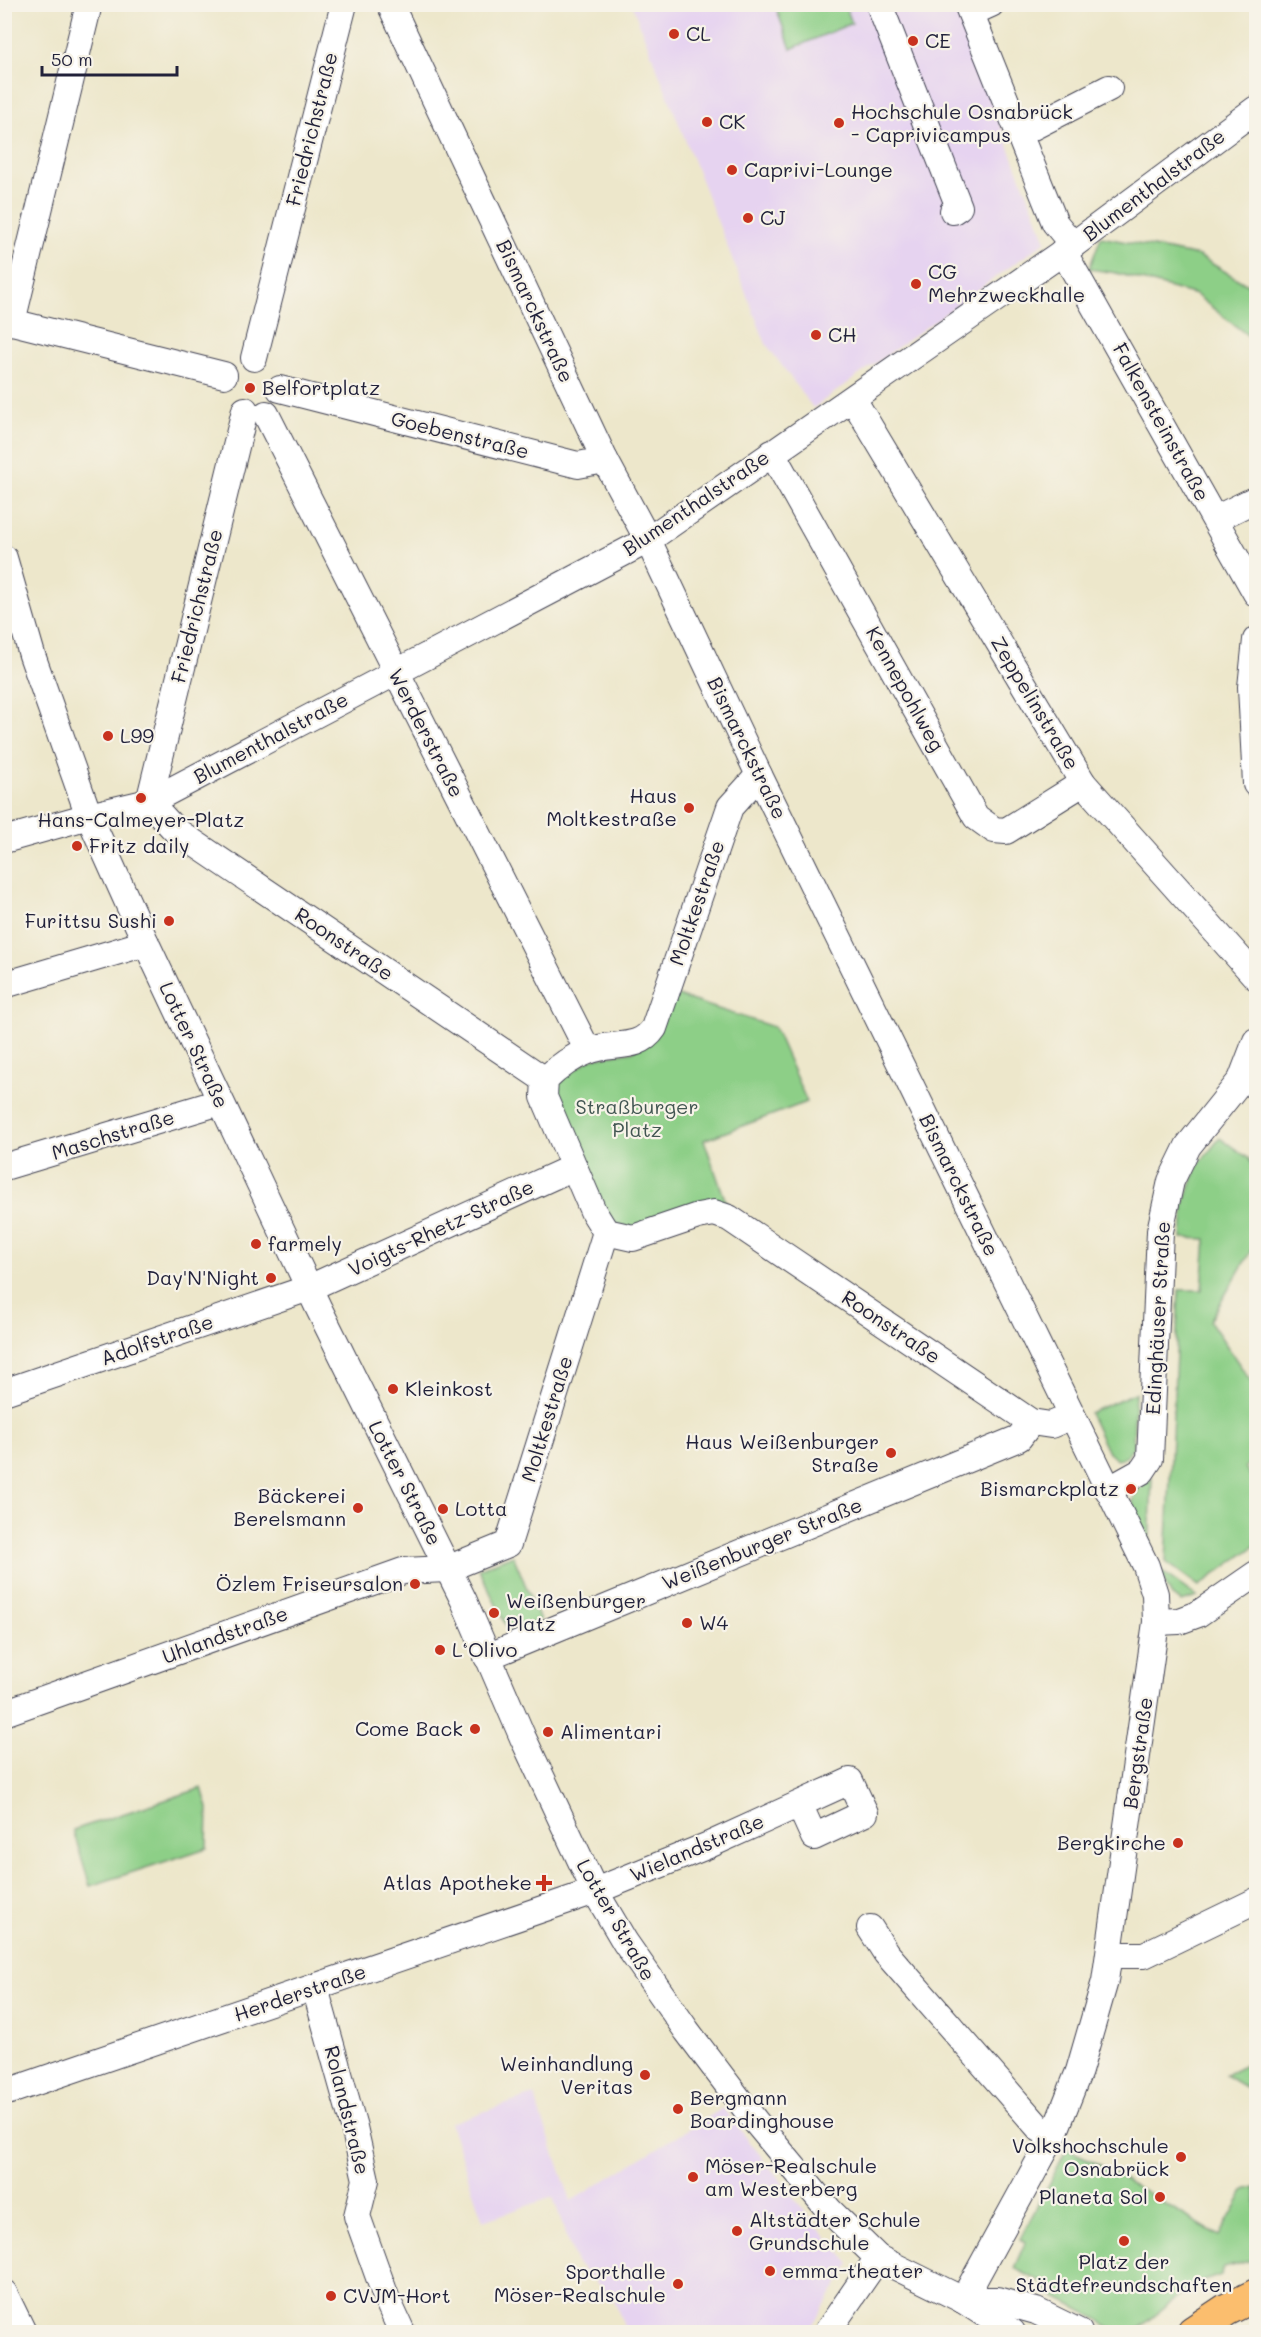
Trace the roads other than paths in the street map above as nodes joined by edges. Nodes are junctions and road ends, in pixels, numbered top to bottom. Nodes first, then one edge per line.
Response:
1 (89, 4) edge
2 (344, 4) edge
3 (390, 4) edge
4 (879, 4) edge
5 (976, 7) edge
6 (1109, 88) dead end
7 (1257, 109) edge
8 (1018, 134) junction
9 (953, 211) dead end
10 (1069, 248) junction
11 (8, 323) edge
12 (254, 358) junction
13 (224, 375) junction
14 (280, 389) junction
15 (853, 399) junction
16 (256, 412) junction
17 (772, 453) junction
18 (605, 460) junction
19 (1257, 500) edge
20 (1215, 519) junction
21 (648, 540) junction
22 (4, 558) edge
23 (1257, 593) edge
24 (1257, 640) edge
25 (395, 672) junction
26 (1254, 686) edge
27 (759, 775) junction
28 (1083, 783) junction
29 (1257, 784) edge
30 (149, 802) junction
31 (89, 816) junction
32 (4, 840) edge
33 (146, 943) junction
34 (1257, 977) edge
35 (4, 985) edge
36 (1257, 1041) edge
37 (588, 1051) junction
38 (545, 1080) junction
39 (220, 1102) junction
40 (4, 1167) edge
41 (574, 1167) junction
42 (606, 1232) junction
43 (309, 1288) junction
44 (4, 1392) edge
45 (1072, 1416) junction
46 (1031, 1422) junction
47 (1107, 1490) junction
48 (447, 1569) junction
49 (1257, 1574) edge
50 (1156, 1622) junction
51 (487, 1657) junction
52 (4, 1713) edge
53 (799, 1804) dead end
54 (595, 1891) junction
55 (1257, 1901) edge
56 (870, 1928) dead end
57 (1110, 1955) junction
58 (315, 1988) junction
59 (4, 2093) edge
60 (1054, 2134) junction
61 (878, 2258) junction
62 (4, 2293) edge
63 (1257, 2295) edge
64 (963, 2300) junction
65 (22, 2332) edge
66 (402, 2332) edge
67 (827, 2332) edge
68 (1012, 2332) edge
69 (1078, 2332) edge
70 (1193, 2332) edge

1 - 11 street
2 - 12 street, Friedrichstraße
3 - 18 street, Bismarckstraße
4 - 9 street
5 - 8 street, Falkensteinstraße
6 - 8 street
7 - 10 street, Blumenthalstraße
8 - 10 street, Falkensteinstraße
10 - 15 street, Blumenthalstraße
10 - 20 street, Falkensteinstraße
11 - 13 street
12 - 13 street
12 - 14 street
13 - 16 street
14 - 16 street
14 - 18 street, Goebenstraße
15 - 17 street, Blumenthalstraße
15 - 28 street, Zeppelinstraße
16 - 25 street, Werderstraße
16 - 30 street, Friedrichstraße
17 - 21 street, Blumenthalstraße
17 - 28 street, Kennepohlweg
18 - 21 street, Bismarckstraße
19 - 20 street
20 - 23 street, Falkensteinstraße
21 - 25 street, Blumenthalstraße
21 - 27 street, Bismarckstraße
22 - 31 street, Lotter Straße
24 - 26 street
25 - 30 street, Blumenthalstraße
25 - 37 street, Werderstraße
26 - 29 street
27 - 37 street, Moltkestraße
27 - 45 street, Bismarckstraße
28 - 34 street, Zeppelinstraße
30 - 31 street, Blumenthalstraße
30 - 38 street, Roonstraße
31 - 32 street, Blumenthalstraße
31 - 33 street, Lotter Straße
33 - 35 street
33 - 39 street, Lotter Straße
36 - 47 street, Edinghäuser Straße
37 - 38 street
38 - 41 street
39 - 40 street, Maschstraße
39 - 43 street, Lotter Straße
41 - 42 street
41 - 43 street, Voigts-Rhetz-Straße
42 - 46 street, Roonstraße
42 - 48 street, Moltkestraße
43 - 44 street, Adolfstraße
43 - 48 street, Lotter Straße
45 - 46 street
45 - 47 street, Bismarckstraße
46 - 51 street, Weißenburger Straße
47 - 50 street
48 - 51 street, Lotter Straße
48 - 52 street, Uhlandstraße
49 - 50 street
50 - 57 street, Bergstraße
51 - 54 street, Lotter Straße
53 - 54 street, Wielandstraße
54 - 58 street, Herderstraße
54 - 61 street, Lotter Straße
55 - 57 street
56 - 60 street
57 - 60 street, Bergstraße
58 - 59 street, Herderstraße
58 - 66 street, Rolandstraße
60 - 64 street, Bergstraße
61 - 64 street, Lotter Straße
61 - 67 street
62 - 65 street
63 - 70 main road
64 - 68 street, Lotter Straße
64 - 69 street, Lotter Straße

